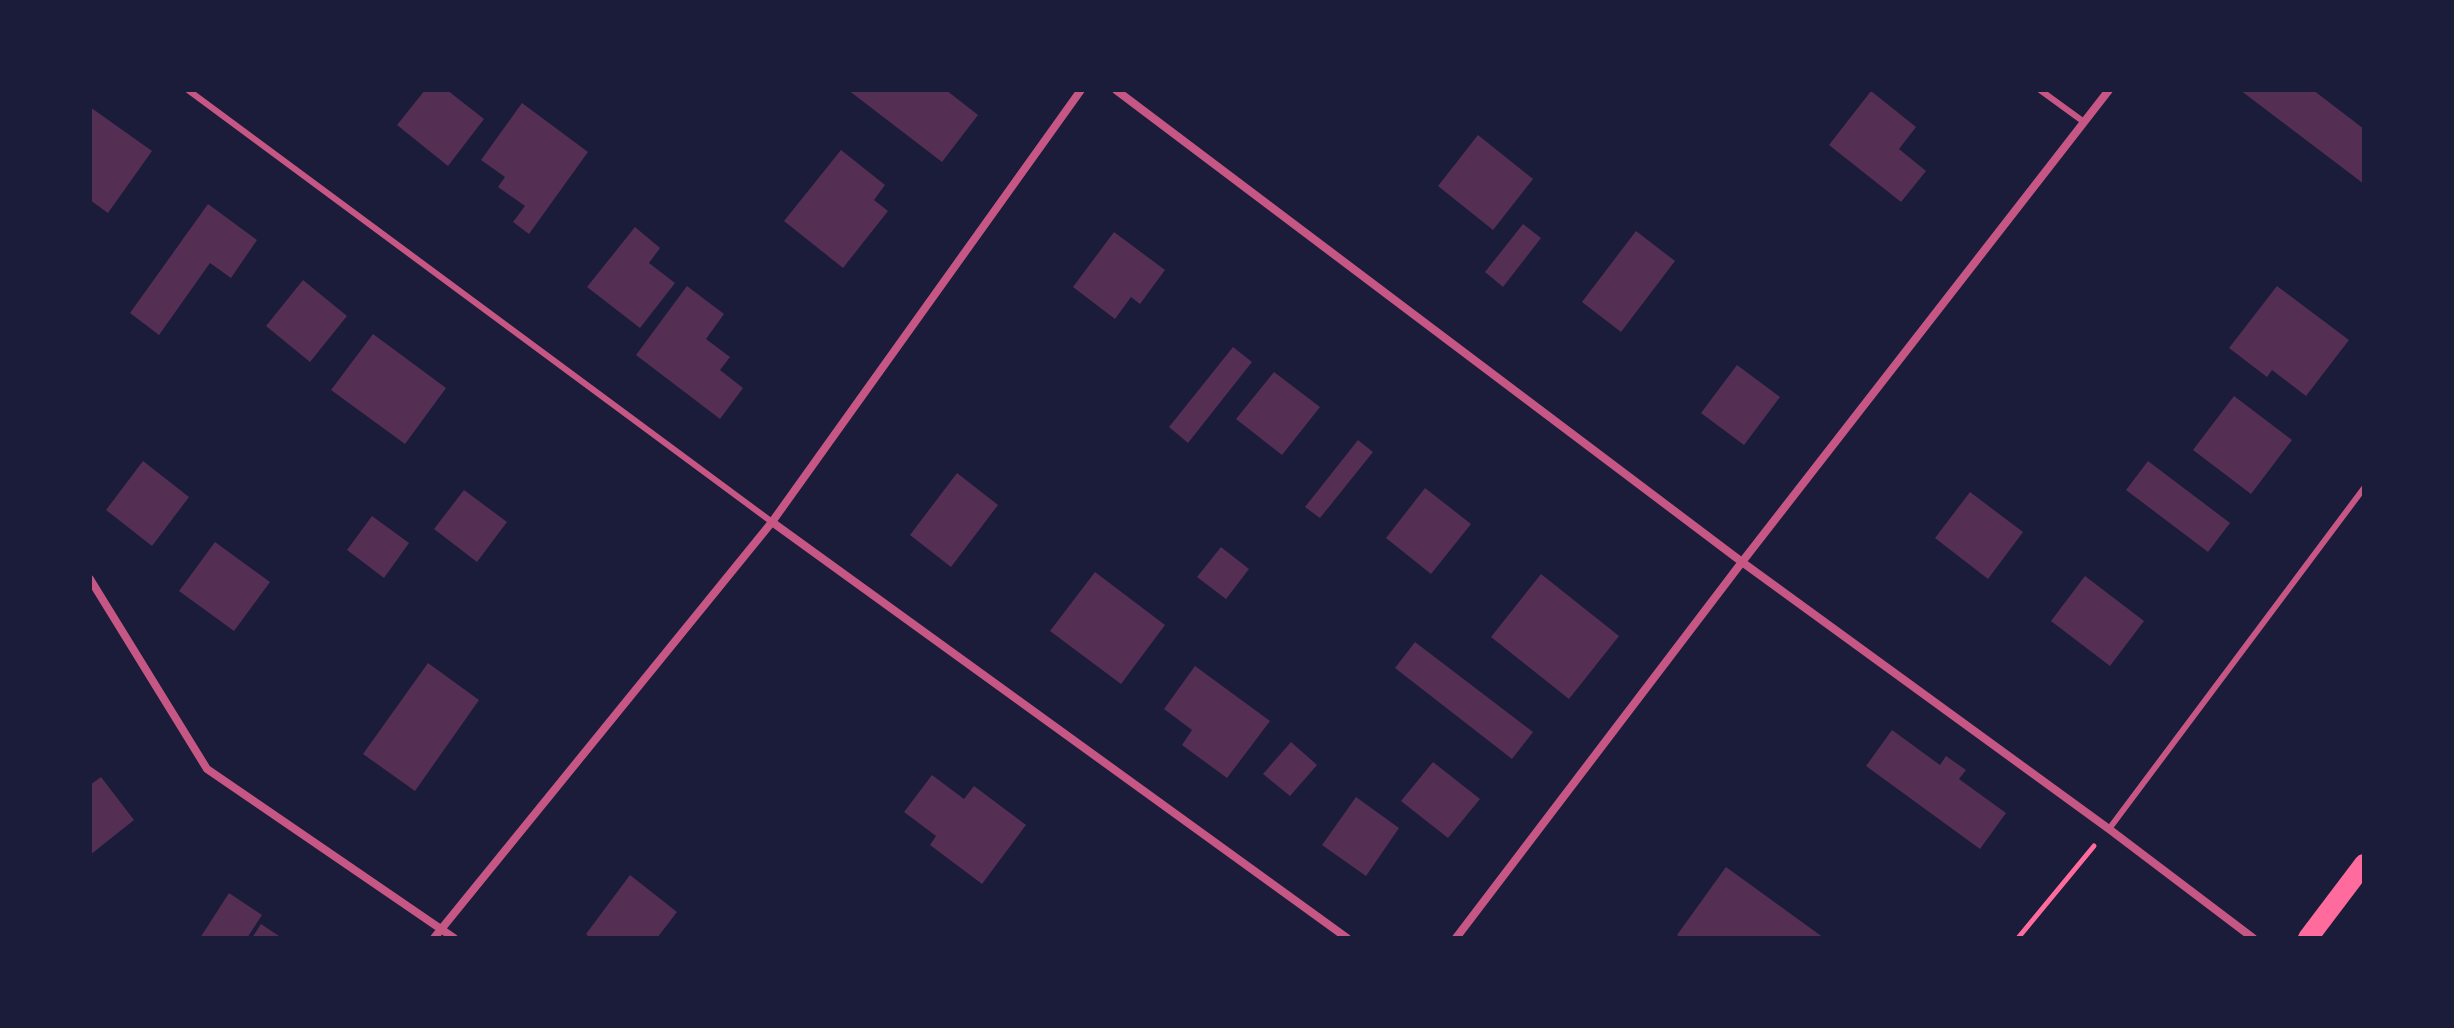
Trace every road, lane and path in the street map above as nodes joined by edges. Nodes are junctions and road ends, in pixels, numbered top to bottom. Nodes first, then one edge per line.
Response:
1 (188, 90) edge
2 (1081, 90) edge
3 (1116, 90) edge
4 (2040, 90) edge
5 (2109, 90) edge
6 (2084, 122) junction
7 (2364, 488) edge
8 (772, 522) junction
9 (1742, 562) junction
10 (90, 579) edge
11 (2109, 829) junction
12 (2364, 864) edge
13 (442, 929) junction
14 (434, 938) edge
15 (454, 938) edge
16 (1347, 938) edge
17 (1456, 938) edge
18 (2018, 938) edge
19 (2253, 938) edge
20 (2308, 938) edge

1 - 8 lane
2 - 8 street
3 - 9 street
4 - 6 lane
5 - 6 street
6 - 9 street
7 - 11 lane
8 - 13 street
8 - 16 street
9 - 11 street
9 - 17 street
10 - 13 street
11 - 18 path
11 - 19 street
12 - 20 main road
13 - 14 street
13 - 15 street

